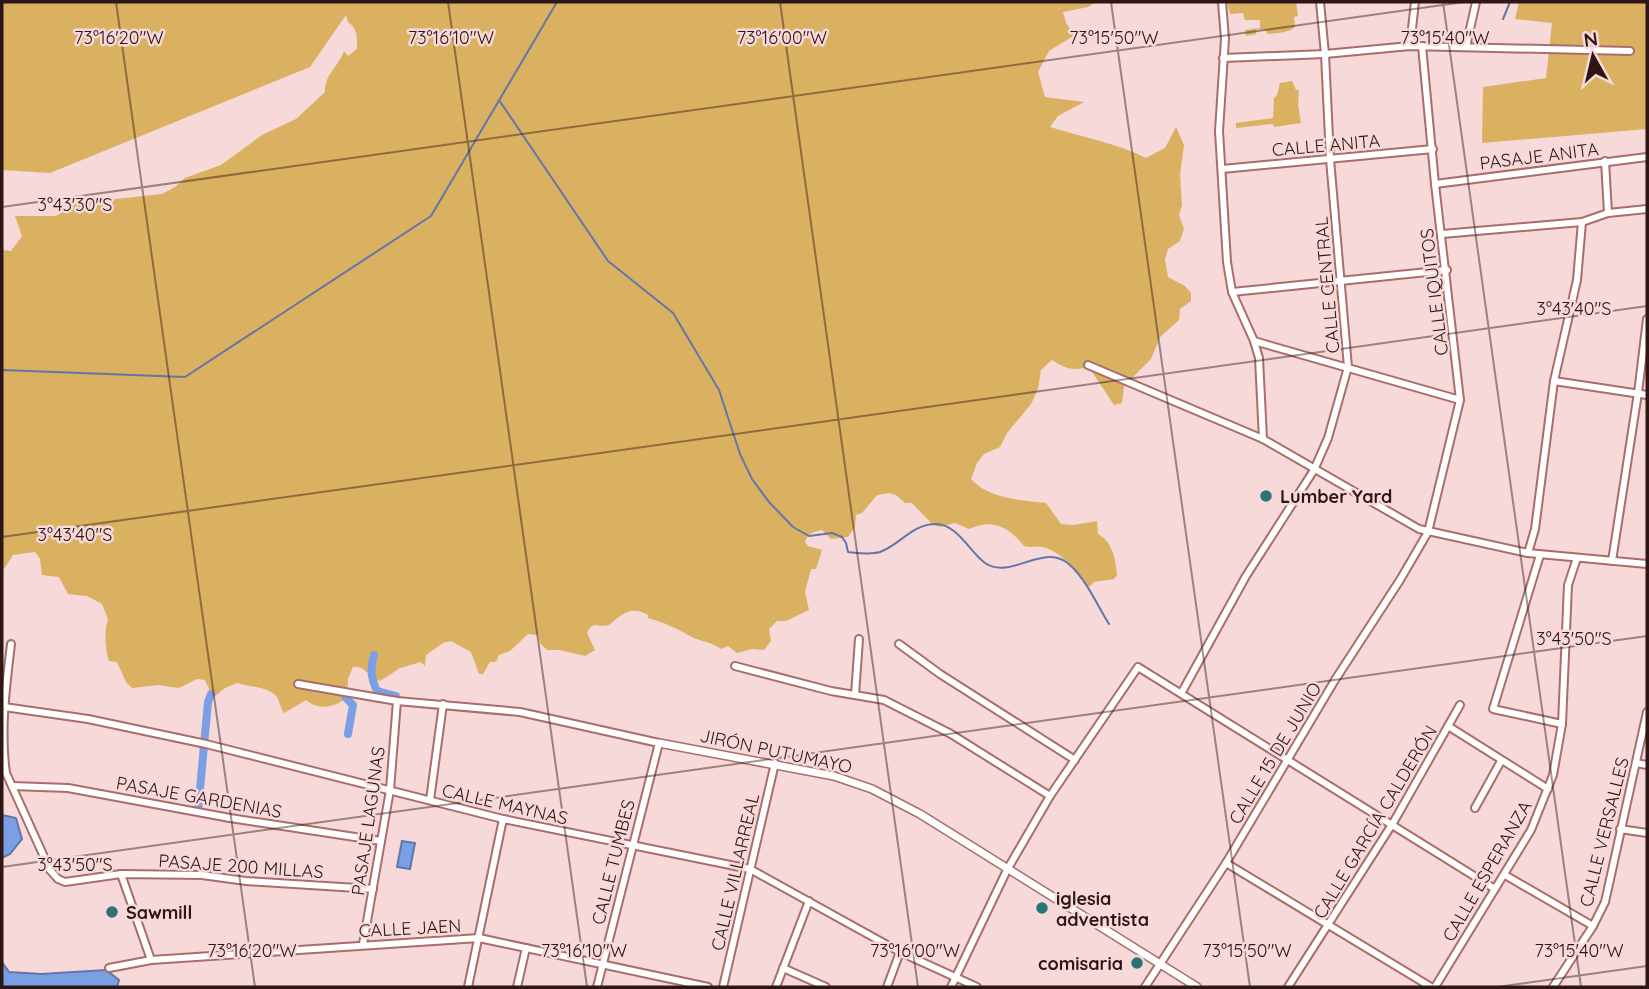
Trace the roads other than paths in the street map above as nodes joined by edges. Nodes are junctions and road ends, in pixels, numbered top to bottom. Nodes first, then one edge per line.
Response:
1 (1222, 2) edge
2 (1320, 2) edge
3 (1415, 2) edge
4 (1476, 2) edge
5 (1410, 46) junction
6 (1422, 46) junction
7 (1466, 47) junction
8 (1630, 51) dead end
9 (1325, 54) junction
10 (1223, 58) junction
11 (1433, 149) junction
12 (1647, 157) edge
13 (1330, 159) junction
14 (1605, 162) junction
15 (1222, 169) junction
16 (1435, 184) junction
17 (1647, 209) edge
18 (1608, 213) junction
19 (1582, 222) junction
20 (1441, 234) junction
21 (1447, 270) junction
22 (1341, 280) junction
23 (1232, 292) junction
24 (1647, 319) edge
25 (1254, 341) junction
26 (1088, 365) dead end
27 (1348, 367) junction
28 (1554, 381) junction
29 (1638, 393) junction
30 (1647, 395) edge
31 (1460, 400) junction
32 (1263, 439) junction
33 (1314, 470) junction
34 (1428, 532) junction
35 (1528, 553) junction
36 (1540, 555) junction
37 (1577, 558) junction
38 (1612, 561) junction
39 (1647, 564) edge
40 (859, 639) dead end
41 (11, 644) dead end
42 (900, 644) dead end
43 (735, 666) dead end
44 (298, 684) dead end
45 (1182, 692) junction
46 (855, 695) junction
47 (397, 701) junction
48 (443, 704) junction
49 (1460, 705) dead end
50 (4, 707) junction
51 (1647, 712) edge
52 (1562, 724) junction
53 (1448, 726) junction
54 (659, 743) junction
55 (1289, 759) junction
56 (1075, 760) junction
57 (1501, 761) junction
58 (775, 763) junction
59 (1636, 763) junction
60 (1647, 765) edge
61 (12, 786) junction
62 (1548, 789) junction
63 (390, 790) junction
64 (1050, 796) junction
65 (430, 800) junction
66 (1475, 808) dead end
67 (503, 819) junction
68 (1393, 823) junction
69 (1620, 829) junction
70 (1647, 833) edge
71 (381, 841) junction
72 (631, 846) junction
73 (1226, 863) junction
74 (750, 869) junction
75 (1007, 870) junction
76 (121, 874) junction
77 (1505, 874) junction
78 (373, 889) junction
79 (1495, 889) junction
80 (809, 901) junction
81 (1330, 925) junction
82 (1593, 926) junction
83 (480, 938) junction
84 (363, 944) junction
85 (526, 948) junction
86 (900, 952) junction
87 (151, 960) junction
88 (1159, 963) junction
89 (602, 964) junction
90 (109, 968) dead end
91 (783, 968) junction
92 (956, 976) junction
93 (468, 987) edge
94 (517, 987) edge
95 (597, 987) edge
96 (708, 987) edge
97 (723, 987) edge
98 (776, 987) edge
99 (826, 987) edge
100 (887, 987) edge
101 (951, 987) edge
102 (977, 987) edge
103 (1145, 987) edge
104 (1197, 987) edge
105 (1288, 987) edge
106 (1433, 987) edge
107 (1553, 987) edge

1 - 10 street
2 - 9 street, CALLE CENTRAL
3 - 5 street
4 - 7 street
5 - 6 street
5 - 9 street
6 - 7 street
6 - 11 street, CALLE IQUITOS
7 - 8 street
9 - 10 street
9 - 13 street, CALLE CENTRAL
10 - 15 street
11 - 13 street, CALLE ANITA
11 - 16 street, CALLE IQUITOS
12 - 14 street, PASAJE ANITA
13 - 15 street, CALLE ANITA
13 - 22 street, CALLE CENTRAL
14 - 16 street, PASAJE ANITA
14 - 18 street
15 - 23 street
16 - 20 street, CALLE IQUITOS
17 - 18 street
18 - 19 street
19 - 20 street
19 - 28 street
20 - 21 street, CALLE IQUITOS
21 - 22 street
21 - 31 street, CALLE IQUITOS
22 - 23 street
22 - 27 street, CALLE CENTRAL
23 - 25 street
24 - 29 street
25 - 27 street
25 - 32 street
26 - 32 street
27 - 31 street
27 - 33 street, CALLE CENTRAL
28 - 29 street
28 - 35 street
29 - 30 street
29 - 38 street
31 - 34 street, CALLE IQUITOS
32 - 33 street
33 - 34 street
33 - 45 street, CALLE CENTRAL
34 - 35 street
34 - 55 street, CALLE 15 DE JUNIO
35 - 36 street
36 - 37 street
36 - 52 street
37 - 38 street
37 - 52 street, CALLE ESPERANZA
38 - 39 street
40 - 46 street
41 - 50 street
42 - 56 street
43 - 46 street
44 - 47 street, JIRÓN PUTUMAYO
45 - 55 street
45 - 56 street
46 - 64 street
47 - 48 street, JIRÓN PUTUMAYO
47 - 63 street, PASAJE LAGUNAS
48 - 54 street, JIRÓN PUTUMAYO
48 - 65 street
49 - 53 street, CALLE GARCÍA CALDERÓN
50 - 61 street
50 - 63 street, CALLE MAYNAS
51 - 59 street, CALLE VERSALLES
52 - 62 street, CALLE ESPERANZA
53 - 57 street
53 - 68 street, CALLE GARCÍA CALDERÓN
54 - 58 street, JIRÓN PUTUMAYO
54 - 72 street, CALLE TUMBES
55 - 68 street
55 - 73 street, CALLE 15 DE JUNIO
56 - 64 street
57 - 62 street
57 - 66 street
58 - 74 street, CALLE VILLARREAL
58 - 75 street, JIRÓN PUTUMAYO
59 - 60 street
59 - 69 street, CALLE VERSALLES
61 - 71 street, PASAJE GARDENIAS
61 - 76 street, PASAJE 200 MILLAS
62 - 77 street, CALLE ESPERANZA
63 - 65 street, CALLE MAYNAS
63 - 71 street, PASAJE LAGUNAS
64 - 75 street
65 - 67 street, CALLE MAYNAS
67 - 72 street, CALLE MAYNAS
67 - 83 street
68 - 79 street
68 - 81 street, CALLE GARCÍA CALDERÓN
69 - 70 street
69 - 82 street, CALLE VERSALLES
71 - 78 street, PASAJE LAGUNAS
72 - 74 street, CALLE MAYNAS
72 - 89 street, CALLE TUMBES
73 - 81 street
73 - 88 street, CALLE 15 DE JUNIO
74 - 80 street, CALLE MAYNAS
74 - 97 street, CALLE VILLARREAL
75 - 88 street, JIRÓN PUTUMAYO
75 - 92 street
76 - 78 street, PASAJE 200 MILLAS
76 - 87 street
77 - 79 street, CALLE ESPERANZA
77 - 82 street
78 - 84 street, PASAJE LAGUNAS
79 - 106 street, CALLE ESPERANZA
80 - 86 street, CALLE MAYNAS
80 - 91 street
81 - 105 street, CALLE GARCÍA CALDERÓN
81 - 106 street
82 - 107 street, CALLE VERSALLES
83 - 84 street, CALLE JAEN
83 - 85 street, CALLE JAEN
83 - 93 street
84 - 87 street, CALLE JAEN
85 - 89 street, CALLE JAEN
85 - 94 street
86 - 92 street, CALLE MAYNAS
86 - 100 street
87 - 90 street, CALLE JAEN
88 - 103 street, CALLE 15 DE JUNIO
88 - 104 street, JIRÓN PUTUMAYO
89 - 95 street, CALLE TUMBES
89 - 96 street, CALLE JAEN
91 - 98 street
91 - 99 street
92 - 101 street
92 - 102 street, CALLE MAYNAS

